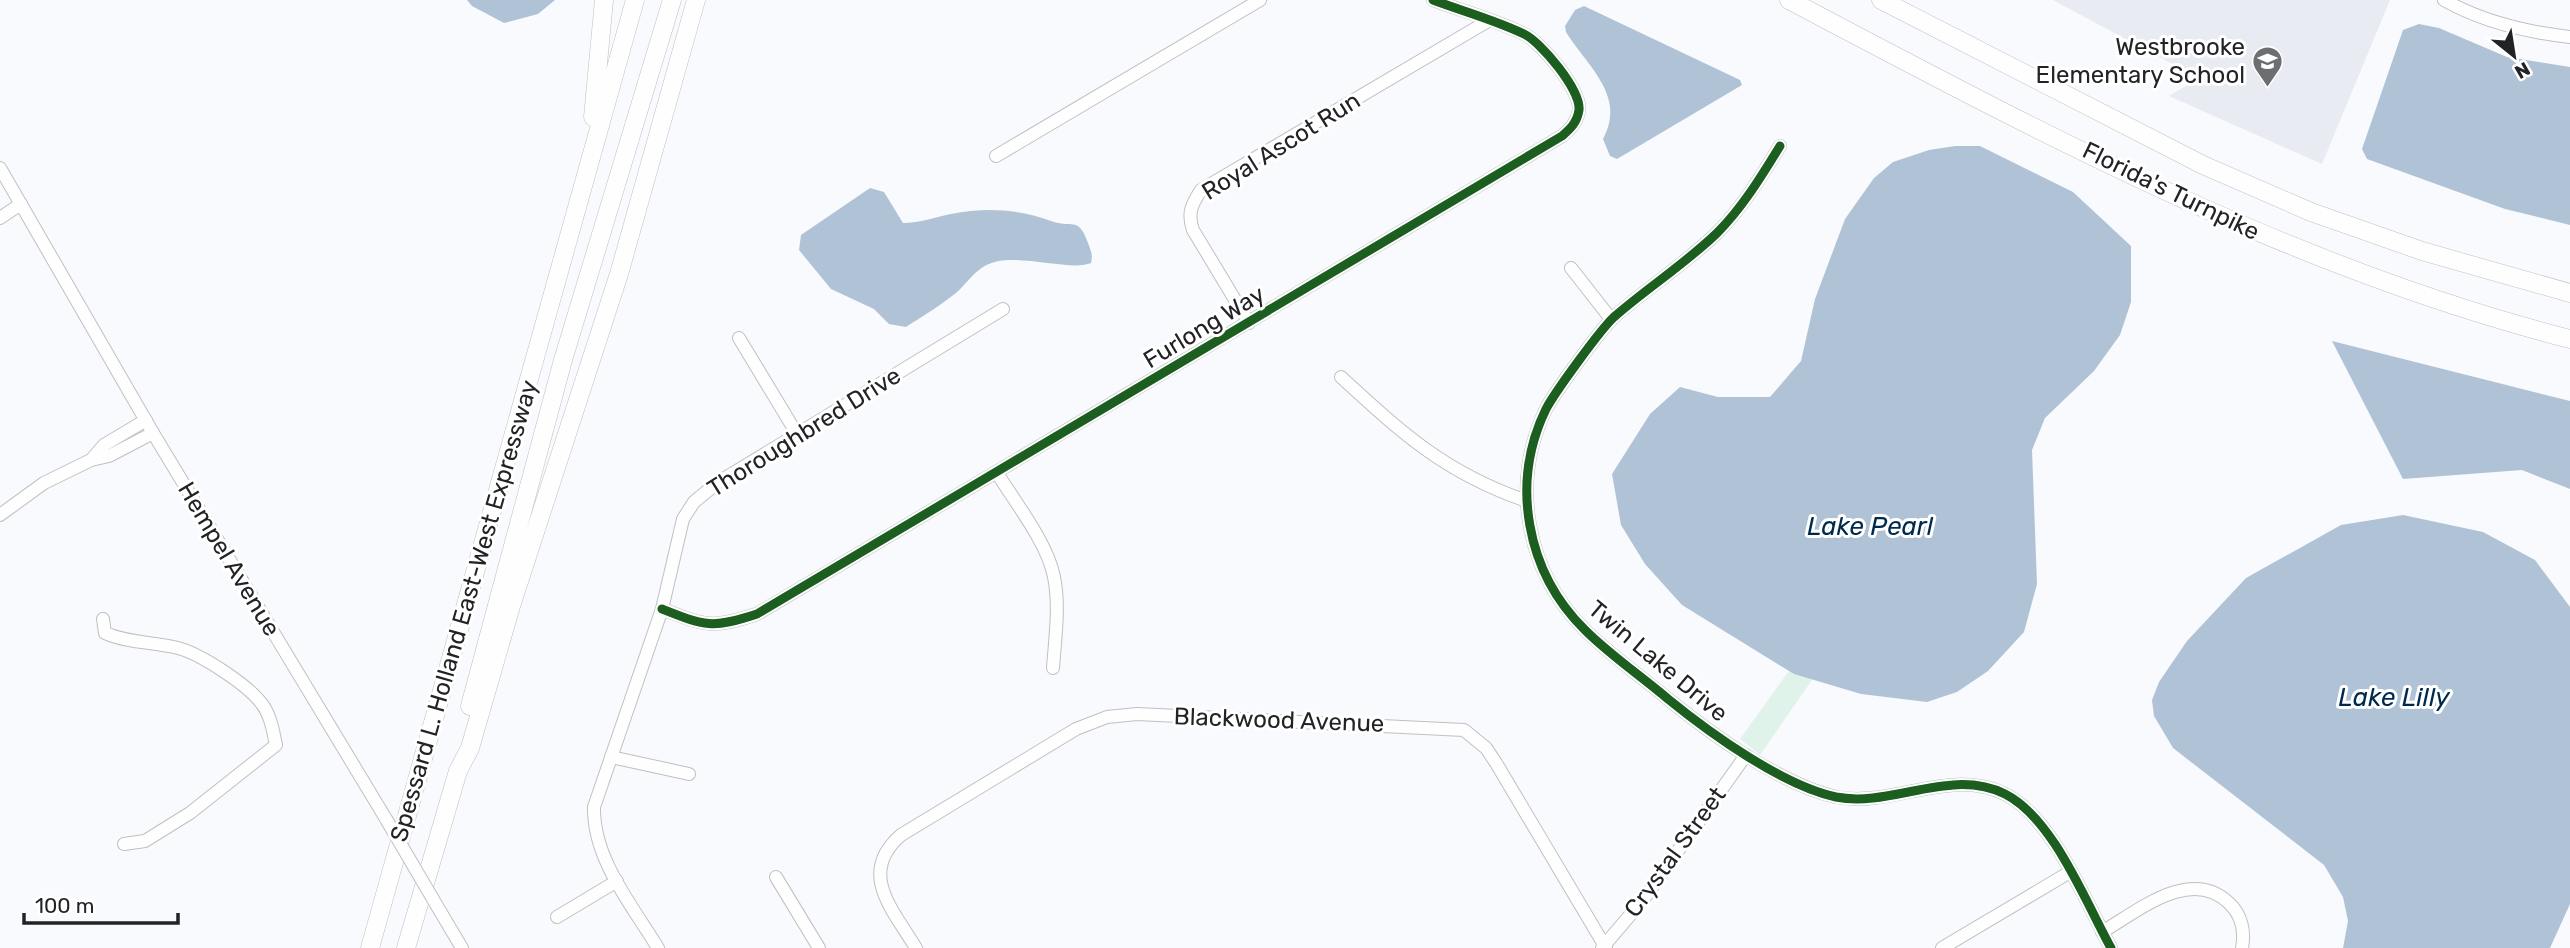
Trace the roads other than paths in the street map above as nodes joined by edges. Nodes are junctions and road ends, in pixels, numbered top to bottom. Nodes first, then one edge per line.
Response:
1 (604, 0) edge
2 (635, 0) edge
3 (672, 0) edge
4 (696, 0) edge
5 (1260, 0) edge
6 (1433, 0) edge
7 (1789, 0) edge
8 (1881, 0) edge
9 (2444, 0) edge
10 (1488, 21) junction
11 (2570, 37) edge
12 (1780, 146) dead end
13 (996, 156) dead end
14 (0, 168) edge
15 (21, 204) junction
16 (0, 218) edge
17 (1571, 268) dead end
18 (557, 273) junction
19 (2570, 293) edge
20 (1003, 309) dead end
21 (1611, 319) junction
22 (1249, 323) junction
23 (738, 338) dead end
24 (2570, 339) edge
25 (1341, 377) dead end
26 (146, 421) junction
27 (153, 433) junction
28 (797, 434) junction
29 (91, 460) junction
30 (997, 473) junction
31 (1524, 500) junction
32 (0, 515) edge
33 (662, 609) junction
34 (103, 619) dead end
35 (1053, 668) dead end
36 (1746, 754) junction
37 (611, 757) junction
38 (458, 771) junction
39 (689, 774) dead end
40 (124, 844) dead end
41 (2070, 873) junction
42 (776, 877) dead end
43 (617, 881) junction
44 (557, 917) dead end
45 (2102, 932) junction
46 (1604, 947) edge
47 (370, 948) edge
48 (406, 948) edge
49 (462, 948) edge
50 (658, 948) edge
51 (819, 948) edge
52 (916, 948) edge
53 (1942, 948) edge
54 (2111, 948) edge
55 (2242, 948) edge

1 - 18 highway
2 - 18 highway
3 - 38 highway
4 - 38 highway
5 - 13 street
6 - 10 street, Furlong Way
7 - 24 highway, Florida's Turnpike
8 - 19 highway, Florida's Turnpike
9 - 11 street
10 - 22 street, Royal Ascot Run
10 - 22 street, Furlong Way
12 - 21 street, Twin Lake Drive
14 - 15 street, Hempel Avenue
15 - 16 street
15 - 26 street, Hempel Avenue
17 - 21 street
18 - 47 highway, Spessard L. Holland East-West Expressway
20 - 28 street, Thoroughbred Drive
21 - 31 street, Twin Lake Drive
22 - 30 street, Furlong Way
23 - 28 street
25 - 31 street
26 - 27 street, Hempel Avenue
26 - 29 street
27 - 29 street
27 - 49 street, Hempel Avenue, bridge
28 - 33 street, Thoroughbred Drive
29 - 32 street
30 - 33 street, Furlong Way
30 - 35 street
31 - 36 street, Twin Lake Drive
33 - 37 street, Thoroughbred Drive
34 - 40 street
36 - 41 street, Twin Lake Drive
36 - 46 street, Crystal Street
37 - 39 street
37 - 43 street, Thoroughbred Drive
38 - 48 highway, Spessard L. Holland East-West Expressway
41 - 45 street, Twin Lake Drive
41 - 53 street
42 - 51 street
43 - 44 street
43 - 50 street, Thoroughbred Drive
45 - 54 street, Twin Lake Drive
45 - 55 street
46 - 52 street, Blackwood Avenue

